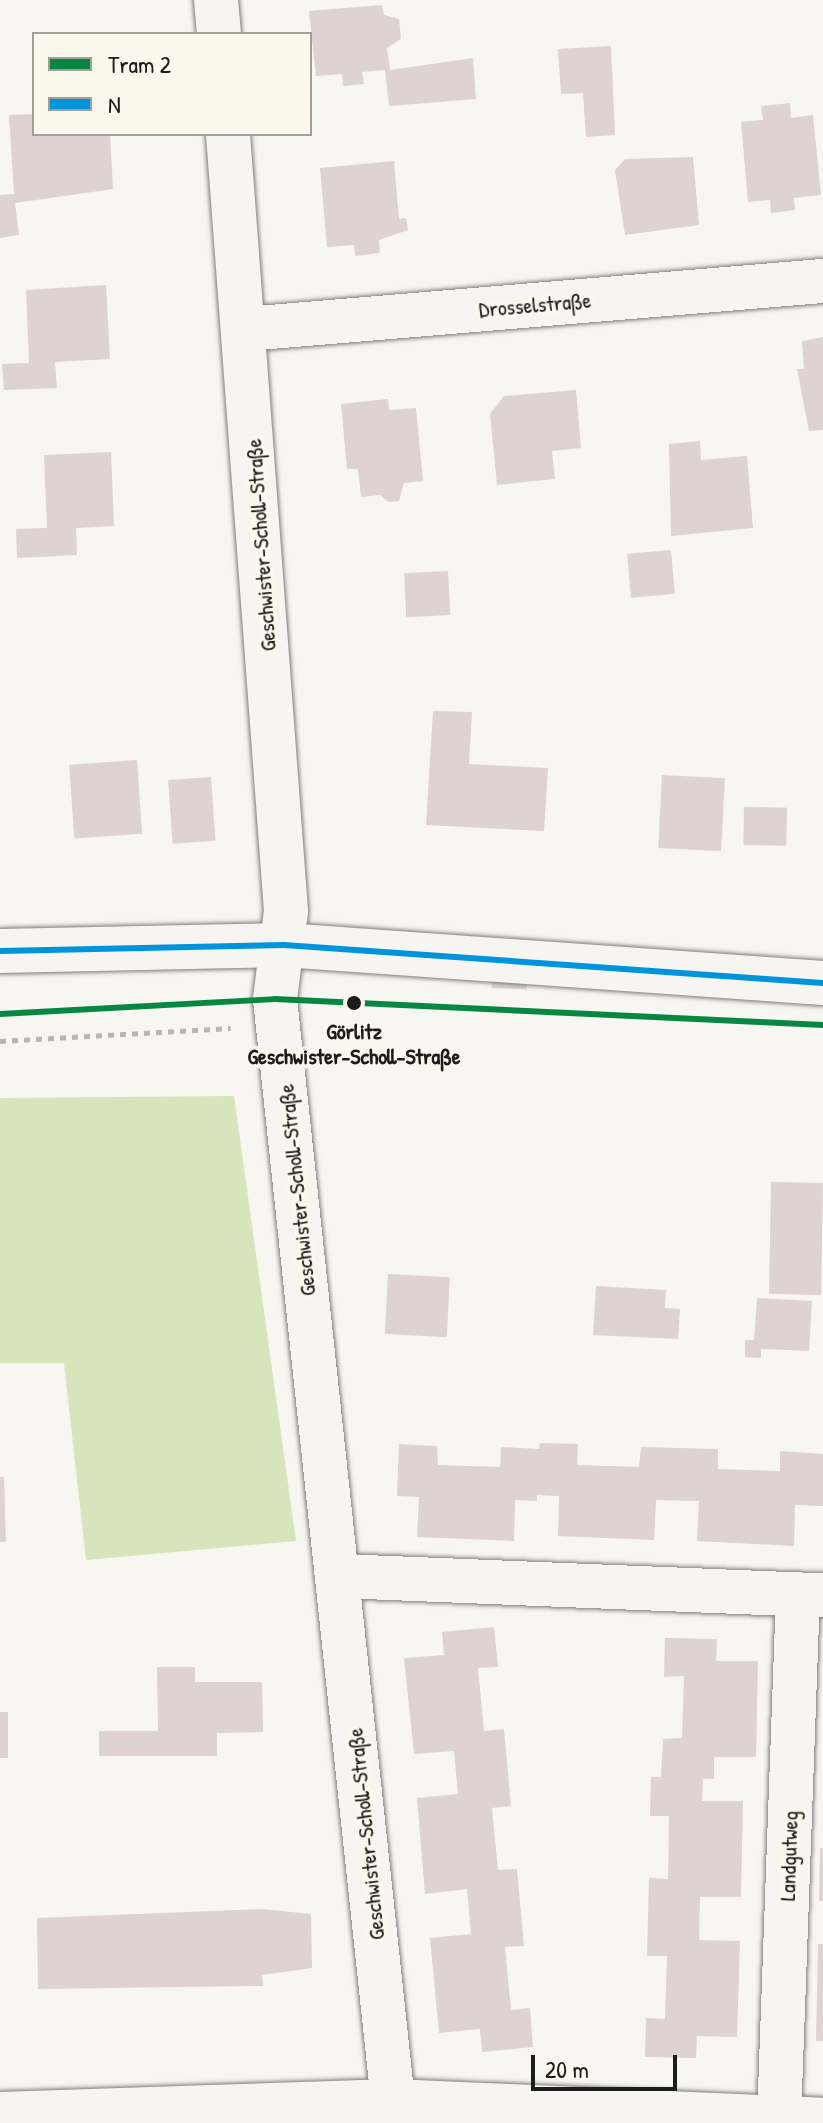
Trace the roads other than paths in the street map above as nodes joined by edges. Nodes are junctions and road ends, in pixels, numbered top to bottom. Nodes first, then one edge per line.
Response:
1 (216, 0) edge
2 (219, 32) edge
3 (228, 136) edge
4 (823, 281) edge
5 (246, 329) junction
6 (284, 945) junction
7 (0, 951) edge
8 (823, 983) edge
9 (340, 1576) junction
10 (810, 1594) edge
11 (393, 2101) junction
12 (0, 2114) edge
13 (779, 2119) junction
14 (823, 2120) edge

1 - 2 street
3 - 5 street, Geschwister-Scholl-Straße
4 - 5 street, Drosselstraße
5 - 6 street, Geschwister-Scholl-Straße
6 - 7 street
6 - 8 street
6 - 9 street, Geschwister-Scholl-Straße
9 - 10 street, Landgutweg
9 - 11 street, Geschwister-Scholl-Straße
10 - 13 street, Landgutweg
11 - 12 street
11 - 13 street
13 - 14 street

